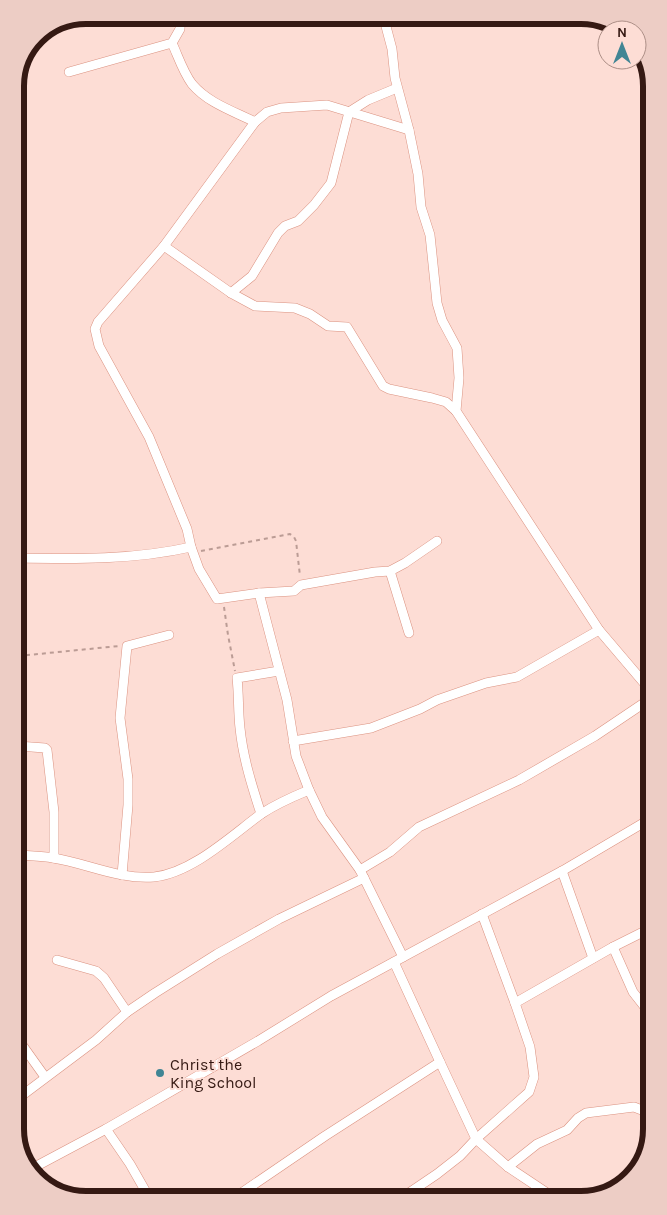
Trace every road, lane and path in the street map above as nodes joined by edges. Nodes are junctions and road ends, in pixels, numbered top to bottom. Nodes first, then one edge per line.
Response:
1 (180, 24) edge
2 (385, 24) edge
3 (172, 43) junction
4 (69, 72) dead end
5 (397, 88) junction
6 (349, 112) junction
7 (255, 122) junction
8 (409, 130) junction
9 (164, 246) junction
10 (231, 293) junction
11 (456, 412) junction
12 (437, 541) dead end
13 (192, 550) junction
14 (24, 558) edge
15 (390, 572) junction
16 (301, 585) junction
17 (259, 593) junction
18 (217, 599) junction
19 (599, 630) junction
20 (409, 633) dead end
21 (169, 635) dead end
22 (127, 646) junction
23 (24, 655) edge
24 (279, 671) junction
25 (237, 678) junction
26 (643, 682) edge
27 (643, 704) edge
28 (293, 740) junction
29 (24, 746) edge
30 (309, 790) junction
31 (262, 814) junction
32 (643, 822) edge
33 (24, 855) edge
34 (54, 858) junction
35 (562, 871) junction
36 (122, 874) junction
37 (362, 874) junction
38 (482, 914) junction
39 (643, 932) edge
40 (613, 947) junction
41 (403, 957) junction
42 (593, 958) junction
43 (57, 960) dead end
44 (394, 962) junction
45 (516, 1003) junction
46 (643, 1005) edge
47 (127, 1012) junction
48 (24, 1048) edge
49 (440, 1062) junction
50 (45, 1077) junction
51 (24, 1094) edge
52 (643, 1111) edge
53 (106, 1129) junction
54 (476, 1139) junction
55 (36, 1166) edge
56 (508, 1167) junction
57 (145, 1191) edge
58 (244, 1191) edge
59 (411, 1191) edge
60 (544, 1191) edge

1 - 3 street
2 - 5 street
3 - 4 street
3 - 7 street
5 - 6 street
5 - 8 street
6 - 7 street
6 - 8 street
6 - 10 street
7 - 9 street
8 - 11 street
9 - 10 street
9 - 13 street
10 - 11 street
11 - 19 street
12 - 15 street
13 - 14 street
13 - 16 path
13 - 18 street
15 - 16 street
15 - 20 street
16 - 17 street
17 - 18 street
17 - 24 street
18 - 25 path
19 - 26 street
19 - 28 street
21 - 22 street
22 - 23 path
22 - 36 street
24 - 25 street
24 - 28 street
25 - 31 street
27 - 37 street
28 - 30 street
29 - 34 street
30 - 31 street
30 - 37 street
31 - 36 street
32 - 35 street
33 - 34 street
34 - 36 street
35 - 38 street
35 - 42 street
37 - 41 street
37 - 47 street
38 - 41 street
38 - 45 street
39 - 40 street
40 - 42 street
40 - 46 street
41 - 44 street
42 - 45 street
43 - 47 street
44 - 49 street
44 - 53 street
45 - 54 street
47 - 50 street
48 - 50 street
49 - 54 street
49 - 58 street
50 - 51 street
52 - 56 street
53 - 55 street
53 - 57 street
54 - 56 street
54 - 59 street
56 - 60 street

